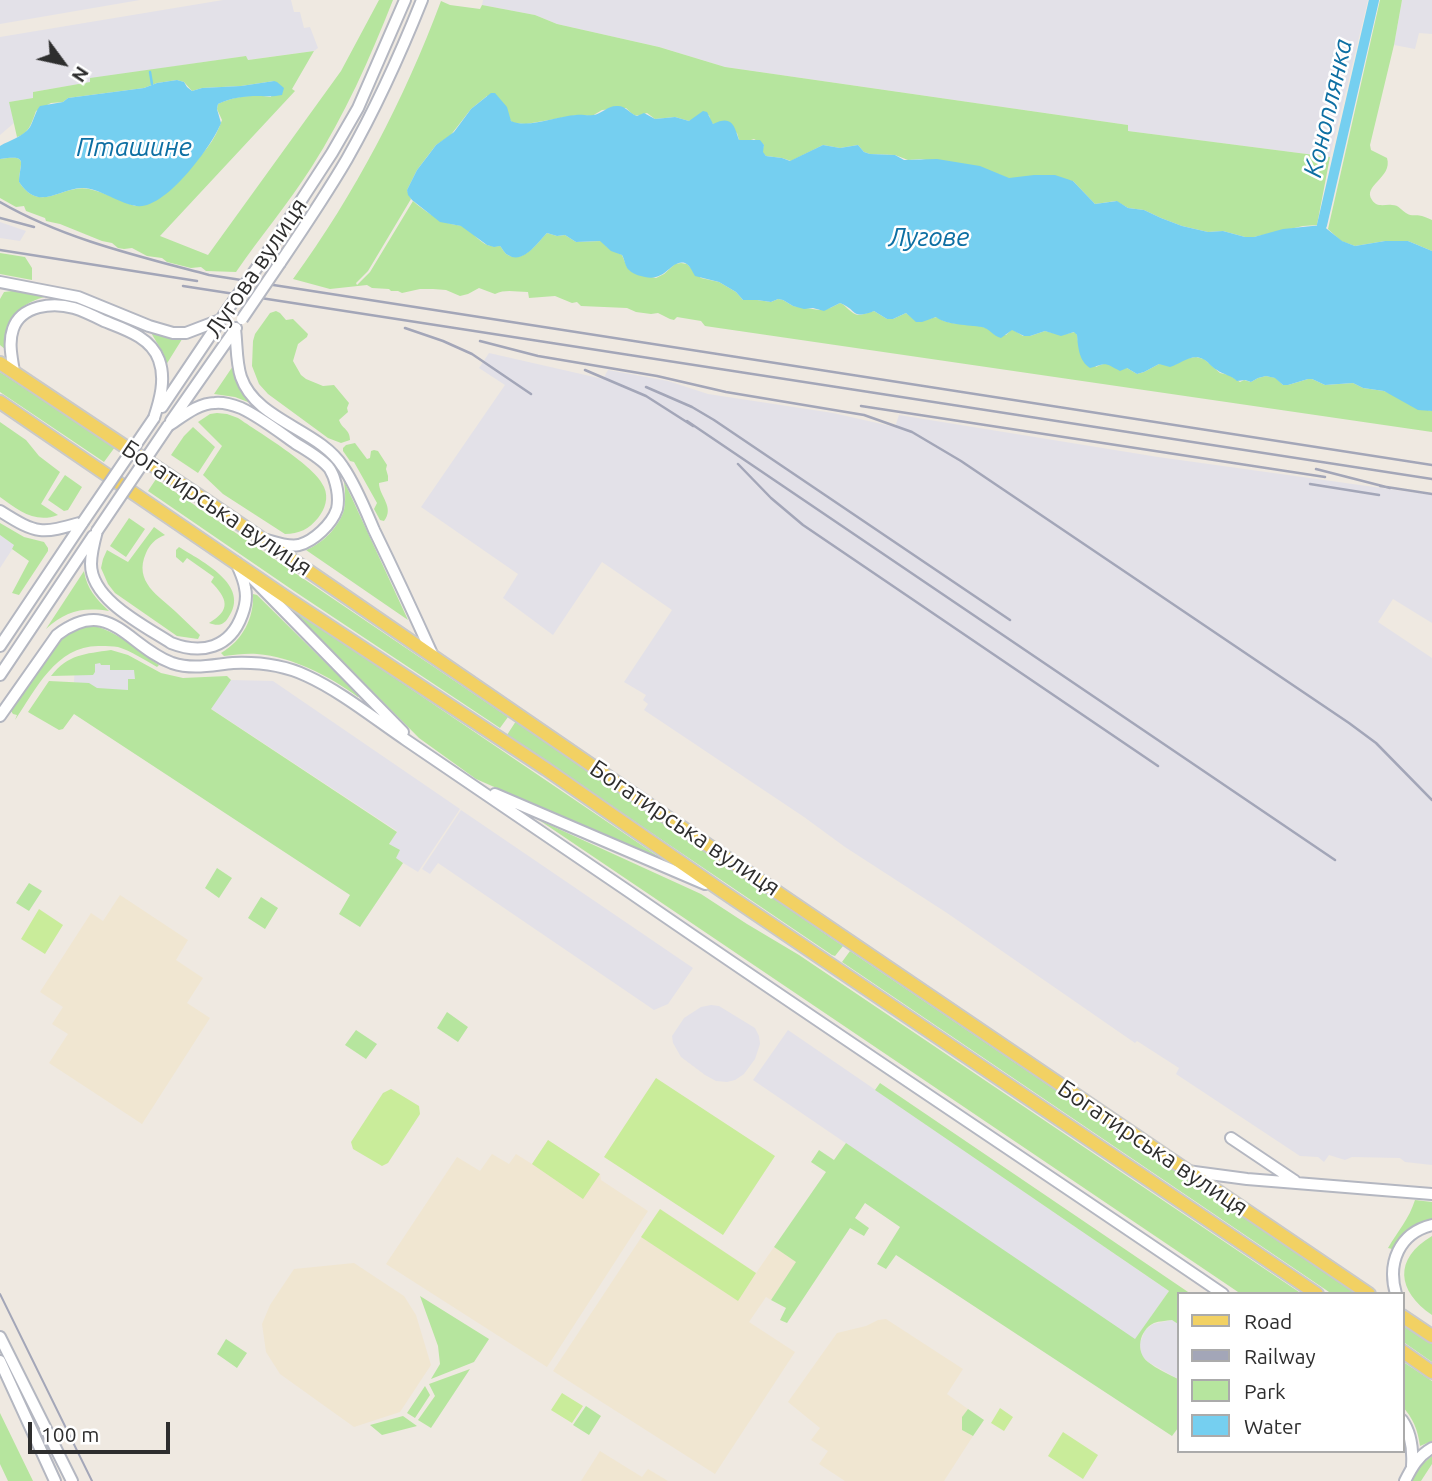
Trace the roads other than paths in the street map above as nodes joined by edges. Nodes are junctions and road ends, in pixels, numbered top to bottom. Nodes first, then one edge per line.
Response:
1 (405, 0) edge
2 (422, 0) edge
3 (0, 282) edge
4 (220, 320) junction
5 (235, 329) junction
6 (0, 363) edge
7 (14, 372) junction
8 (0, 402) edge
9 (0, 408) edge
10 (16, 413) junction
11 (154, 418) junction
12 (168, 426) junction
13 (0, 511) edge
14 (83, 522) junction
15 (97, 531) junction
16 (258, 536) junction
17 (236, 562) junction
18 (0, 646) edge
19 (433, 656) junction
20 (0, 675) edge
21 (1, 714) edge
22 (420, 749) junction
23 (470, 783) junction
24 (722, 891) junction
25 (1231, 1138) dead end
26 (1186, 1171) junction
27 (1297, 1182) junction
28 (1432, 1194) edge
29 (1432, 1225) edge
30 (1220, 1292) edge
31 (1314, 1292) edge
32 (1366, 1292) edge
33 (1396, 1292) edge
34 (1404, 1314) edge
35 (1432, 1336) edge
36 (0, 1337) edge
37 (1404, 1353) edge
38 (0, 1361) edge
39 (1432, 1371) edge
40 (1404, 1424) edge
41 (1432, 1448) edge
42 (1412, 1466) junction
43 (55, 1481) edge
44 (72, 1481) edge
45 (1405, 1481) edge

1 - 4 main road, Лугова вулиця, bridge
2 - 5 main road, Лугова вулиця, bridge
3 - 4 main road
4 - 11 main road, Лугова вулиця
5 - 12 main road, Лугова вулиця
5 - 19 main road
6 - 7 main road, Богатирська вулиця
7 - 11 main road
7 - 16 main road, Богатирська вулиця
8 - 10 main road, Богатирська вулиця
9 - 10 main road
10 - 17 main road, Богатирська вулиця
11 - 14 main road, Лугова вулиця, bridge
12 - 15 main road, Лугова вулиця, bridge
12 - 16 main road
13 - 14 main road
14 - 18 main road, Лугова вулиця
15 - 17 main road
15 - 20 main road, Лугова вулиця
16 - 19 main road, Богатирська вулиця
17 - 22 main road, Богатирська вулиця
17 - 24 main road, Богатирська вулиця
19 - 26 main road, Богатирська вулиця
21 - 22 main road, Богатирська вулиця
22 - 23 main road, Богатирська вулиця
23 - 24 main road
23 - 30 main road, Богатирська вулиця
24 - 31 main road, Богатирська вулиця
25 - 27 main road
26 - 27 main road
26 - 32 main road, Богатирська вулиця
27 - 28 main road
29 - 33 main road
34 - 35 main road
36 - 44 main road
37 - 39 main road
38 - 43 main road
40 - 42 main road
41 - 42 main road
42 - 45 main road

